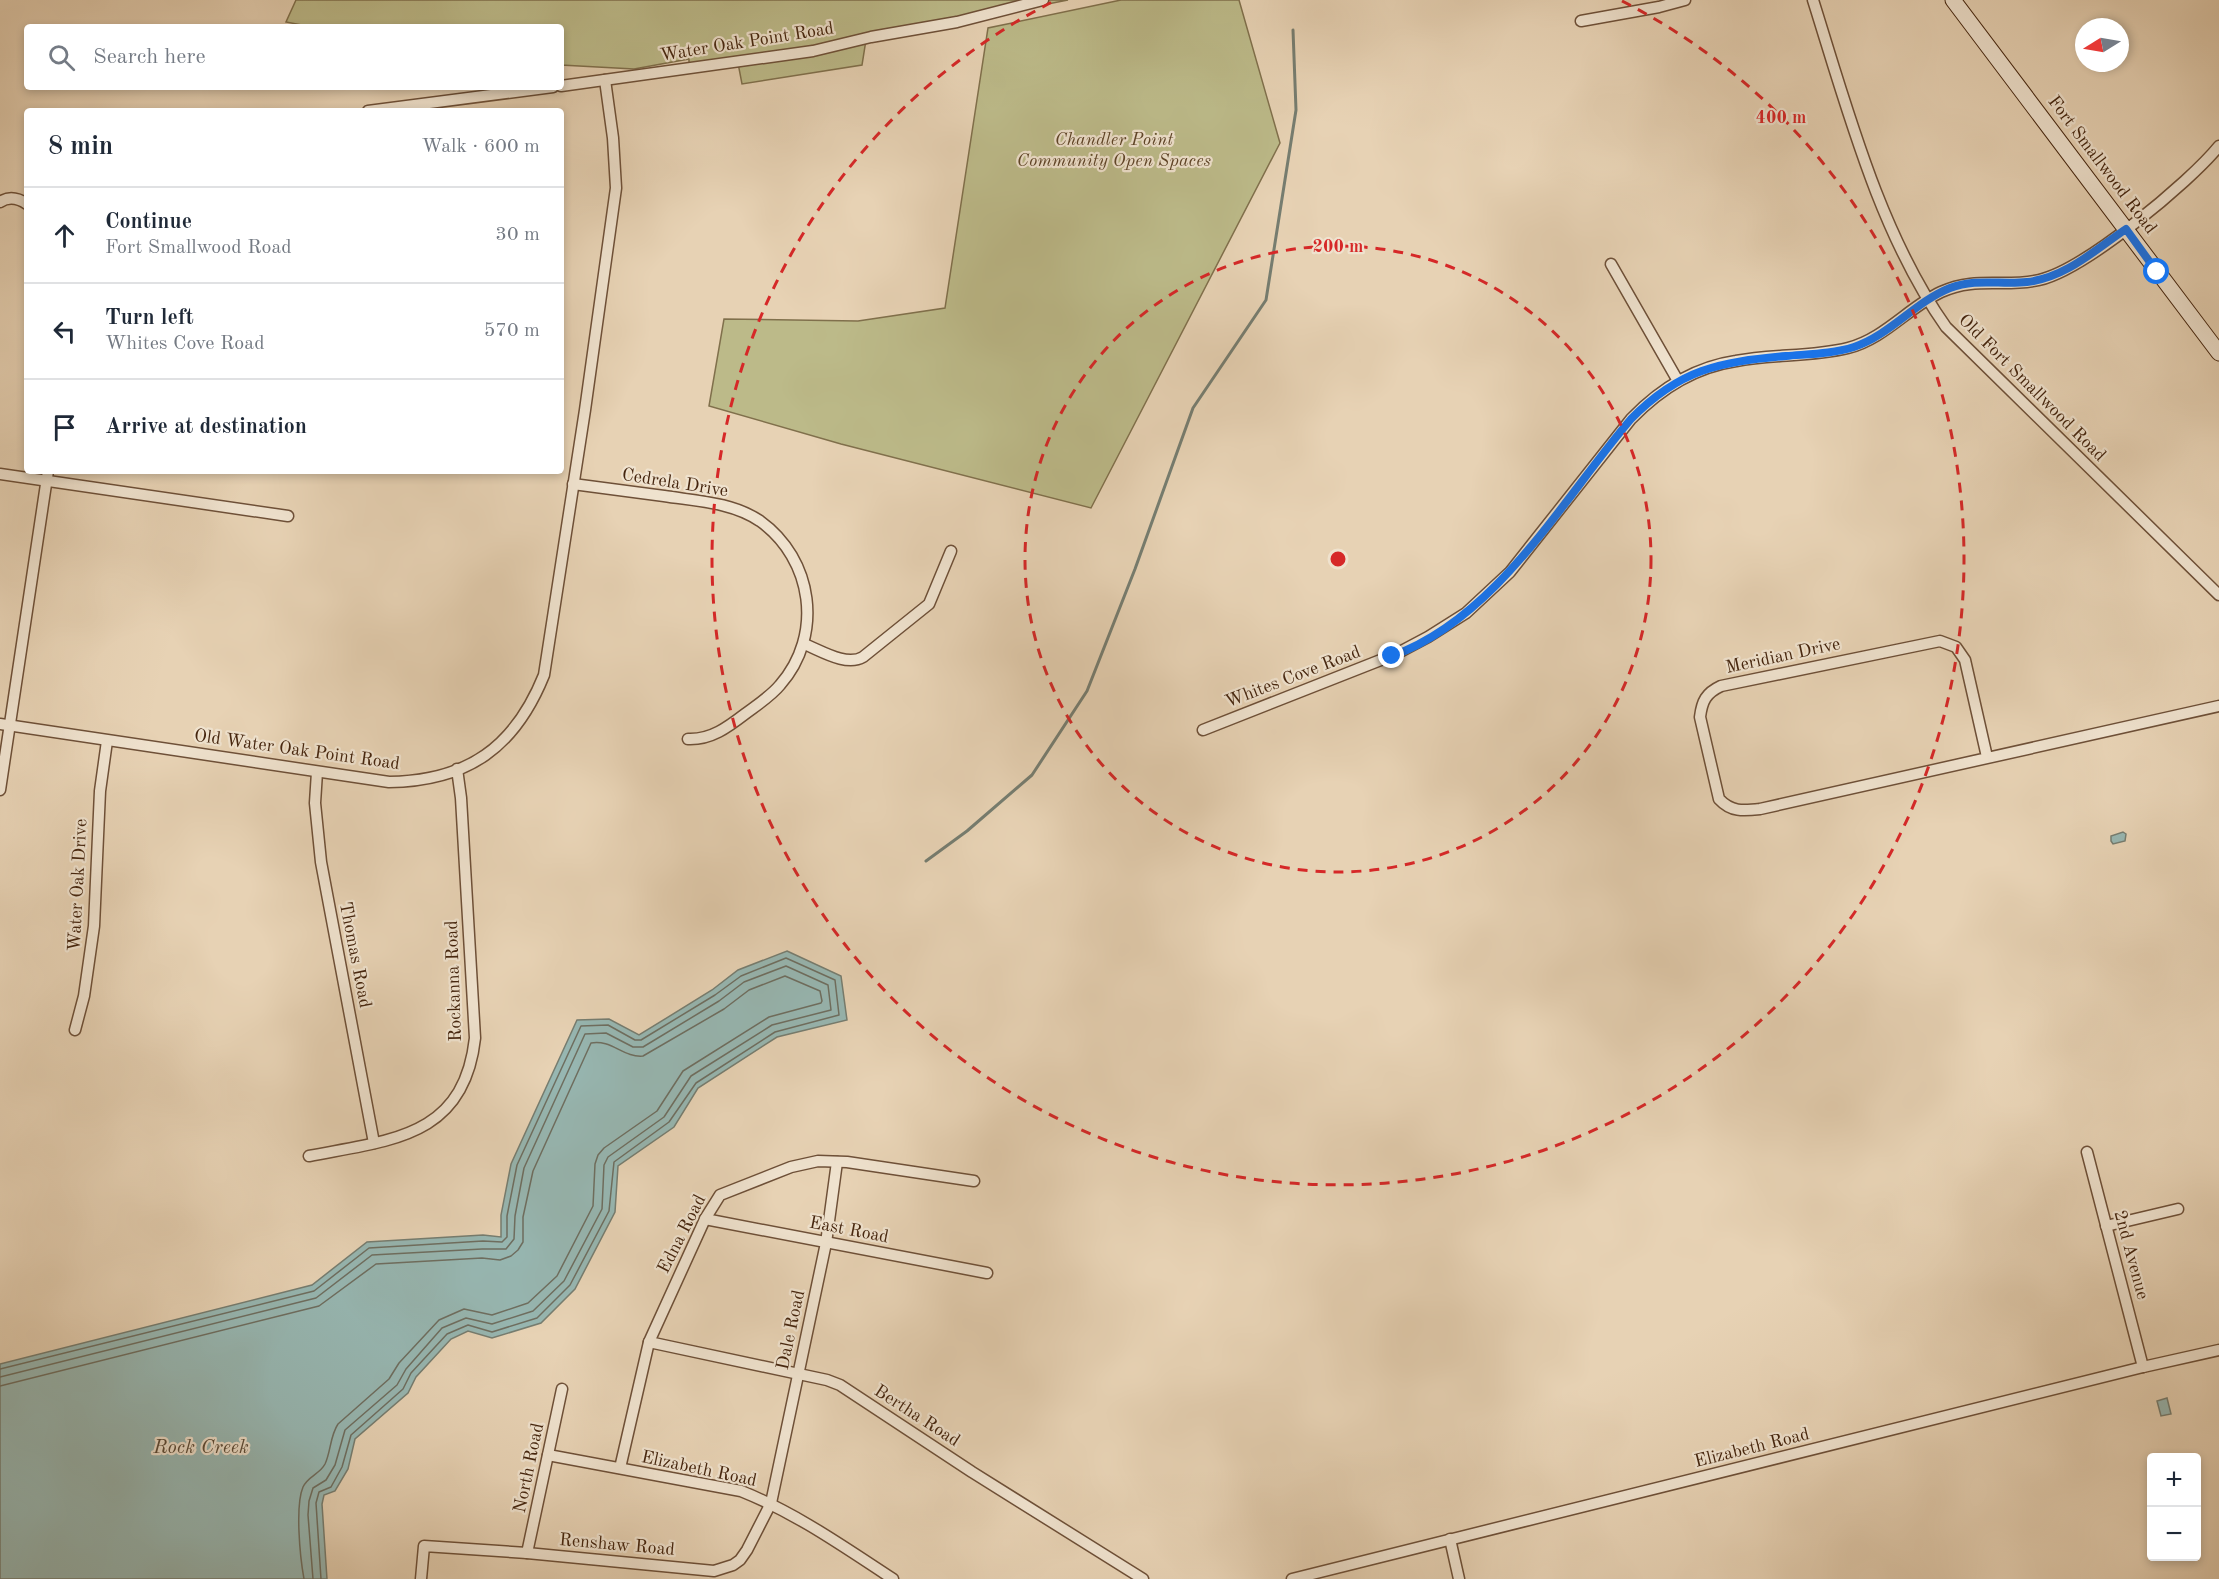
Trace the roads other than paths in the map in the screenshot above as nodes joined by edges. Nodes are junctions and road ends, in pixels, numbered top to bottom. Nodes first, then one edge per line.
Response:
1 (1043, 0) edge
2 (1685, 0) edge
3 (1812, 0) edge
4 (1953, 0) edge
5 (1581, 21) dead end
6 (605, 80) junction
7 (564, 86) edge
8 (530, 90) edge
9 (391, 108) edge
10 (2219, 146) edge
11 (0, 202) edge
12 (24, 202) edge
13 (2126, 229) junction
14 (1611, 264) dead end
15 (1926, 300) junction
16 (2219, 353) edge
17 (1678, 381) junction
18 (0, 474) edge
19 (48, 476) edge
20 (573, 484) junction
21 (288, 516) dead end
22 (951, 551) dead end
23 (2219, 594) edge
24 (804, 644) junction
25 (2219, 706) edge
26 (6, 725) edge
27 (1203, 730) dead end
28 (688, 739) dead end
29 (107, 741) junction
30 (1987, 757) junction
31 (457, 770) junction
32 (317, 772) junction
33 (0, 790) edge
34 (75, 1030) dead end
35 (374, 1143) junction
36 (2087, 1152) dead end
37 (309, 1156) dead end
38 (837, 1161) junction
39 (974, 1181) dead end
40 (2178, 1209) dead end
41 (705, 1219) junction
42 (2106, 1226) junction
43 (826, 1243) junction
44 (987, 1273) dead end
45 (649, 1342) junction
46 (2219, 1350) edge
47 (2143, 1367) junction
48 (799, 1374) junction
49 (562, 1389) dead end
50 (548, 1455) junction
51 (620, 1468) junction
52 (771, 1503) junction
53 (1450, 1539) junction
54 (527, 1553) junction
55 (421, 1579) edge
56 (893, 1579) edge
57 (1143, 1579) edge
58 (1293, 1579) edge
59 (1459, 1579) edge

1 - 6 street, Water Oak Point Road
2 - 5 street
3 - 15 street, Old Fort Smallwood Road
4 - 13 main road, Fort Smallwood Road
6 - 7 street, Water Oak Point Road
6 - 20 street, Old Water Oak Point Road
8 - 9 street
10 - 13 street, Whites Cove Road
11 - 12 street
13 - 15 street, Whites Cove Road
13 - 16 main road, Fort Smallwood Road
14 - 17 street
15 - 17 street, Whites Cove Road
15 - 23 street, Old Fort Smallwood Road
17 - 27 street, Whites Cove Road
18 - 19 street
19 - 21 street
19 - 26 street
20 - 24 street, Cedrela Drive
20 - 31 street, Old Water Oak Point Road
22 - 24 street
24 - 28 street, Cedrela Drive
25 - 30 street, Meridian Drive
26 - 29 street, Old Water Oak Point Road
26 - 33 street
29 - 32 street, Old Water Oak Point Road
29 - 34 street, Water Oak Drive
30 - 30 street, Meridian Drive
31 - 32 street, Old Water Oak Point Road
31 - 35 street, Rockanna Road
32 - 35 street, Thomas Road
35 - 37 street, Rockanna Road
36 - 42 street, 2nd Avenue
38 - 39 street, Edna Road
38 - 41 street, Edna Road
38 - 43 street, Dale Road
40 - 42 street
41 - 43 street, East Road
41 - 45 street, Edna Road
42 - 47 street, 2nd Avenue
43 - 44 street, East Road
43 - 48 street, Dale Road
45 - 48 street, Bertha Road
45 - 51 street, Edna Road
46 - 47 street, Elizabeth Road
47 - 53 street, Elizabeth Road
48 - 52 street, Dale Road
48 - 57 street, Bertha Road
49 - 50 street, North Road
50 - 51 street, Elizabeth Road
50 - 54 street, North Road
51 - 52 street, Elizabeth Road
52 - 54 street, Renshaw Road
52 - 56 street, Elizabeth Road
53 - 58 street, Elizabeth Road
53 - 59 street
54 - 55 street, Renshaw Road

